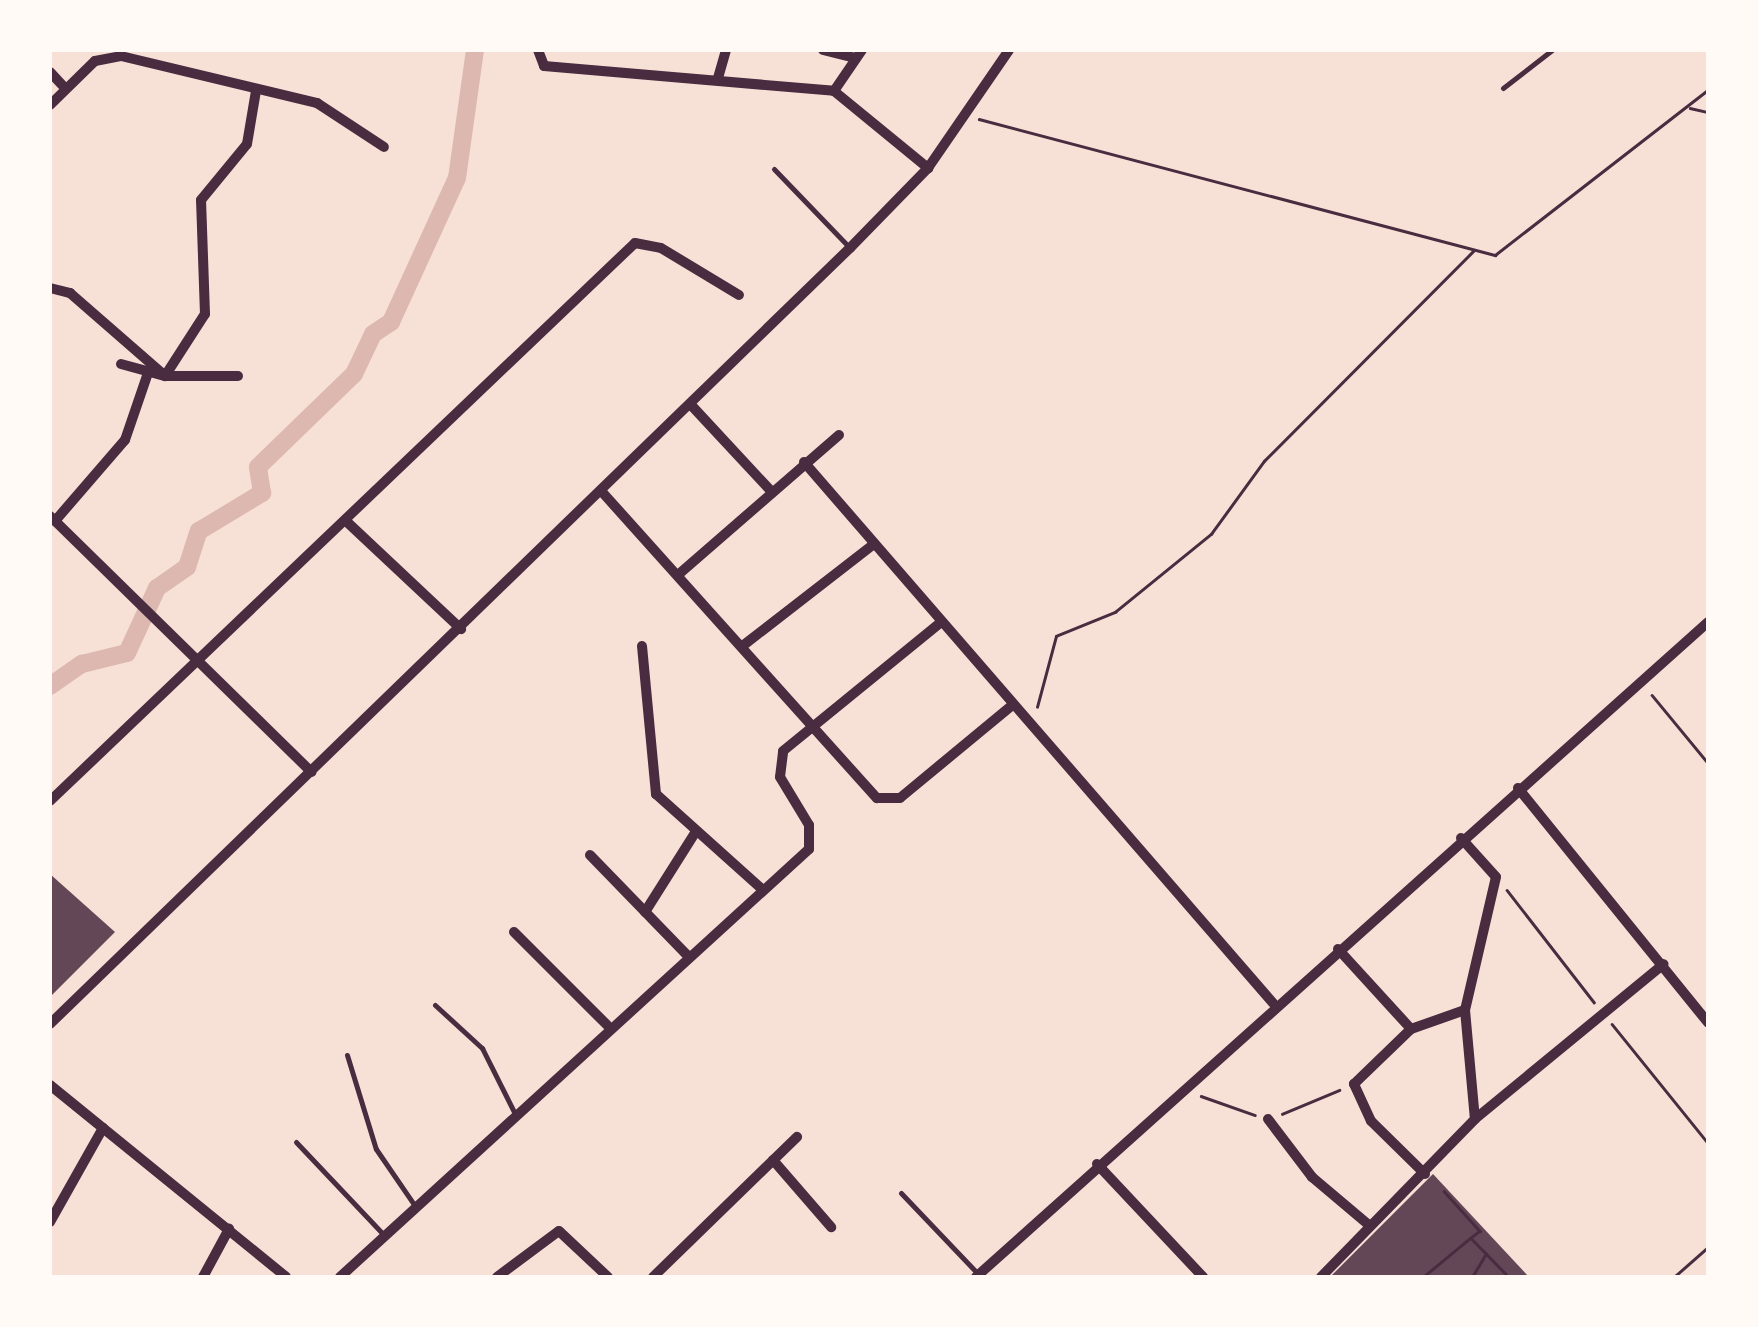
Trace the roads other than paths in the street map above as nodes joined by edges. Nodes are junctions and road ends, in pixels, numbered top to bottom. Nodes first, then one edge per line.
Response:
1 (538, 50) edge
2 (726, 50) edge
3 (823, 50) edge
4 (1009, 50) edge
5 (1552, 50) edge
6 (858, 54) edge
7 (50, 72) edge
8 (718, 78) junction
9 (62, 85) junction
10 (1503, 88) dead end
11 (256, 90) junction
12 (834, 91) junction
13 (50, 104) edge
14 (384, 147) dead end
15 (928, 168) junction
16 (774, 170) dead end
17 (850, 248) junction
18 (50, 288) edge
19 (740, 295) dead end
20 (122, 364) dead end
21 (148, 374) junction
22 (165, 376) junction
23 (238, 376) dead end
24 (692, 406) junction
25 (839, 434) dead end
26 (804, 462) junction
27 (772, 492) junction
28 (603, 493) junction
29 (53, 519) edge
30 (346, 521) junction
31 (874, 544) junction
32 (679, 574) junction
33 (941, 622) junction
34 (1708, 622) edge
35 (461, 629) junction
36 (745, 644) junction
37 (642, 646) dead end
38 (201, 660) junction
39 (1010, 707) junction
40 (818, 726) junction
41 (311, 772) junction
42 (1518, 788) junction
43 (50, 801) edge
44 (695, 833) junction
45 (1461, 838) junction
46 (590, 855) dead end
47 (762, 889) junction
48 (645, 912) junction
49 (514, 932) dead end
50 (1338, 949) junction
51 (687, 955) junction
52 (1664, 964) junction
53 (1273, 1002) junction
54 (434, 1005) dead end
55 (1465, 1010) junction
56 (1708, 1022) edge
57 (50, 1024) edge
58 (607, 1025) junction
59 (1411, 1029) junction
60 (347, 1055) dead end
61 (50, 1085) edge
62 (514, 1112) junction
63 (1268, 1119) road end
64 (1475, 1119) junction
65 (103, 1128) junction
66 (798, 1137) dead end
67 (296, 1142) dead end
68 (774, 1160) junction
69 (1097, 1164) junction
70 (1425, 1174) junction
71 (901, 1193) dead end
72 (413, 1203) junction
73 (50, 1222) edge
74 (1370, 1226) junction
75 (831, 1227) dead end
76 (228, 1230) junction
77 (384, 1235) junction
78 (978, 1276) edge
79 (203, 1277) edge
80 (286, 1277) edge
81 (340, 1277) edge
82 (497, 1277) edge
83 (608, 1277) edge
84 (654, 1277) edge
85 (1203, 1277) edge
86 (1321, 1277) edge

1 - 8 street
2 - 8 street
3 - 6 street
4 - 15 street
5 - 10 lane
6 - 12 street
7 - 9 street
8 - 12 street
9 - 11 street
9 - 13 street
11 - 14 street
11 - 22 street
12 - 15 street
15 - 17 street
16 - 17 lane
17 - 24 street
18 - 22 street
19 - 30 street
20 - 21 street
21 - 22 street
21 - 29 street
22 - 23 street
24 - 27 street
24 - 28 street
25 - 26 street
26 - 27 street
26 - 31 street
27 - 32 street
28 - 32 street
28 - 35 street
29 - 38 street
30 - 35 street
30 - 38 street
31 - 33 street
31 - 36 street
32 - 36 street
33 - 39 street
33 - 40 street
34 - 42 street
35 - 41 street
36 - 40 street
37 - 44 street
38 - 41 street
38 - 43 street
39 - 40 street
39 - 53 street
40 - 47 street
41 - 57 street
42 - 45 street
42 - 52 street
44 - 47 street
44 - 48 street
45 - 50 street
45 - 55 street
46 - 48 street
47 - 51 street
48 - 51 street
49 - 58 street
50 - 53 street
50 - 59 street
51 - 58 street
52 - 56 street
52 - 64 street
53 - 69 street
54 - 62 lane
55 - 59 street
55 - 64 street
58 - 62 street
59 - 70 street
60 - 72 lane
61 - 65 street
62 - 72 street
63 - 74 street
64 - 70 street
65 - 73 street
65 - 76 street
66 - 68 street
67 - 77 lane
68 - 75 street
68 - 84 street
69 - 78 street
69 - 85 street
70 - 74 street
71 - 78 lane
72 - 77 street
74 - 86 street
76 - 79 street
76 - 80 street
77 - 81 street
82 - 83 street

